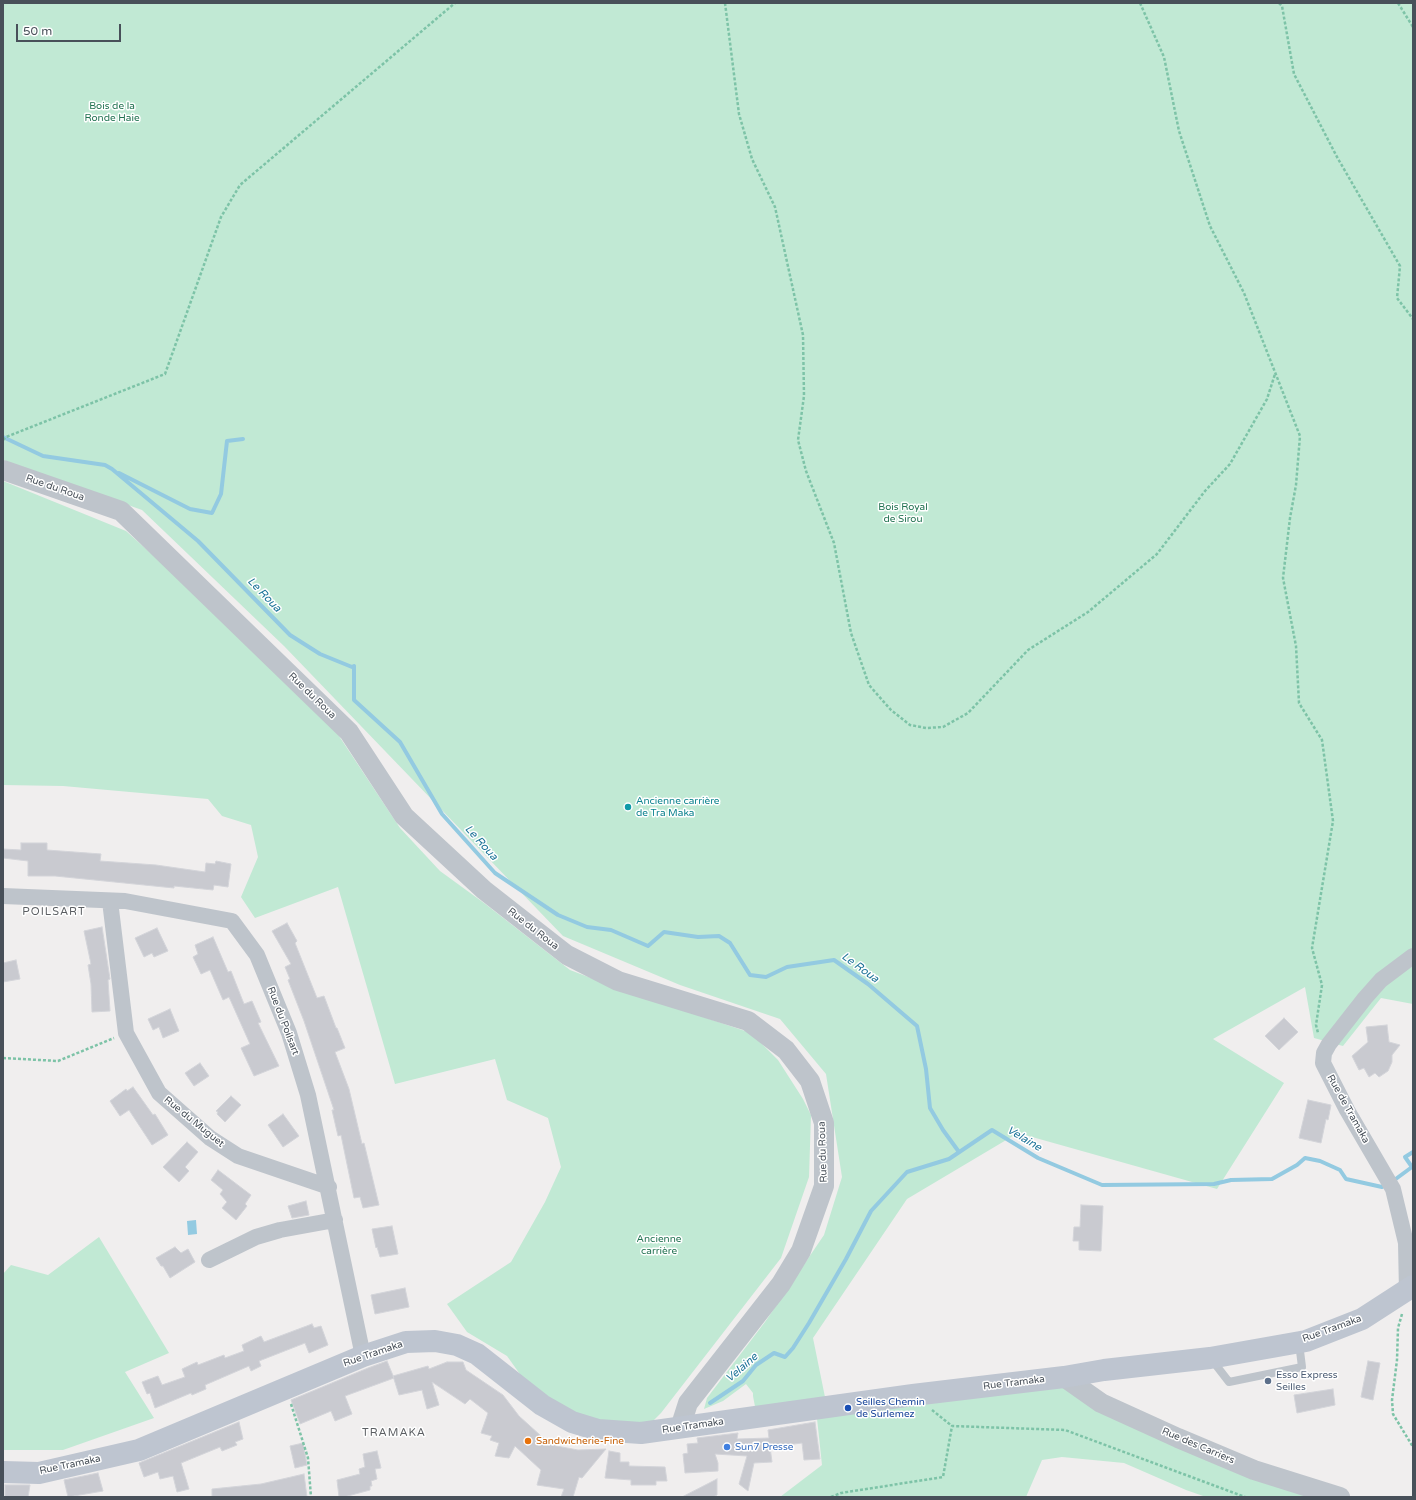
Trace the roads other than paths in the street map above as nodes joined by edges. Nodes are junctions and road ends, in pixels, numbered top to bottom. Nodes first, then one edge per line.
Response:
1 (3, 470) edge
2 (3, 896) edge
3 (110, 901) junction
4 (1413, 956) edge
5 (329, 1188) junction
6 (335, 1220) junction
7 (209, 1260) dead end
8 (1410, 1289) edge
9 (363, 1356) junction
10 (1064, 1377) junction
11 (680, 1428) junction
12 (3, 1472) edge
13 (1340, 1497) edge

1 - 11 street, Rue du Roua
2 - 3 street, Rue du Poilsart
3 - 5 street, Rue du Muguet
3 - 5 street, Rue du Poilsart
4 - 8 street, Rue de Tramaka
5 - 6 street, Rue du Poilsart
6 - 7 street
6 - 9 street, Rue du Poilsart
8 - 10 main road, Rue Tramaka
9 - 11 main road, Rue Tramaka
9 - 12 main road, Rue Tramaka
10 - 11 main road, Rue Tramaka
10 - 13 street, Rue des Carriers

